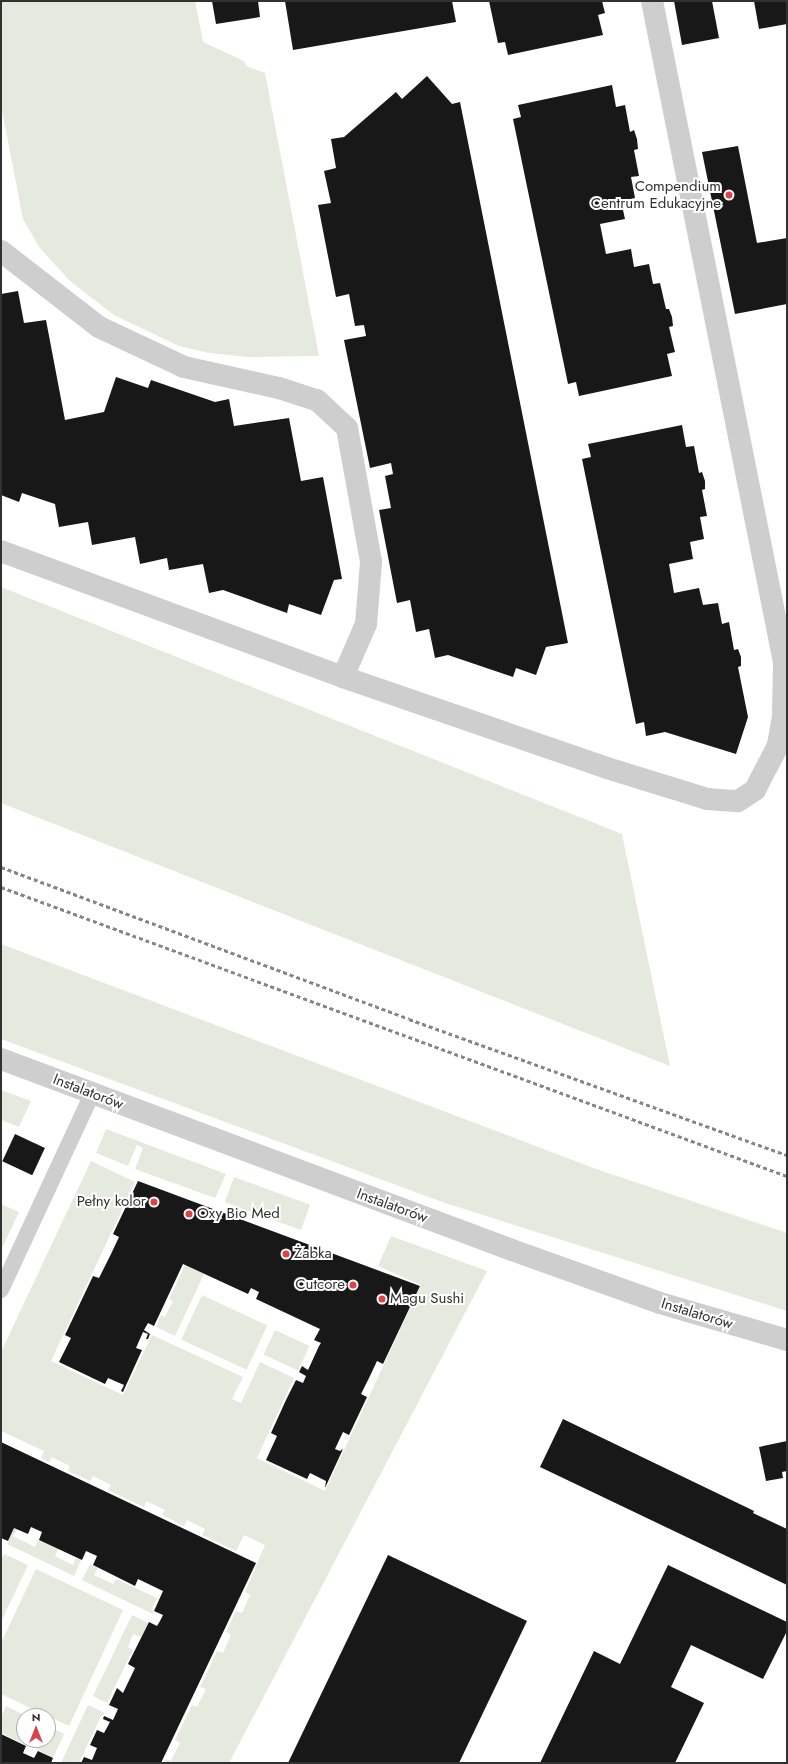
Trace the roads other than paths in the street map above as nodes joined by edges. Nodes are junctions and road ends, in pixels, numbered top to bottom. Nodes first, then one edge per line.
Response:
1 (652, 1) edge
2 (1, 251) edge
3 (1, 551) edge
4 (343, 677) junction
5 (1, 1059) edge
6 (92, 1094) junction
7 (1, 1290) edge
8 (787, 1340) edge

1 - 4 street
2 - 4 street
3 - 4 street
5 - 6 street, Instalatorów
6 - 7 lane
6 - 8 street, Instalatorów

